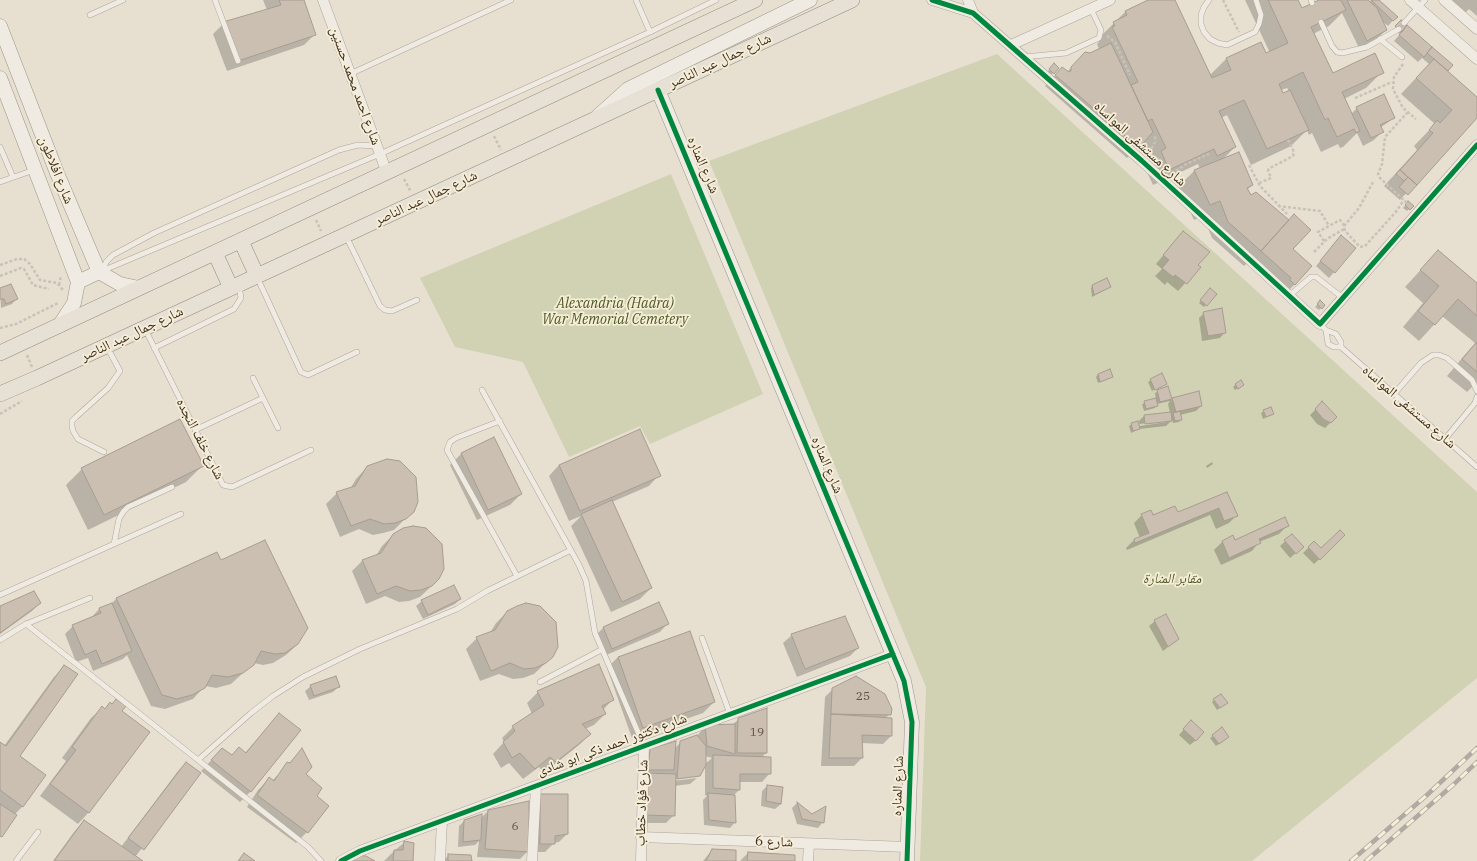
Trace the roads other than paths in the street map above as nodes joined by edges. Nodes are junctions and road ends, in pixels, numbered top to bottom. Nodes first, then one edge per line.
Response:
1 (123, 0) edge
2 (215, 0) edge
3 (323, 0) edge
4 (511, 0) edge
5 (636, 0) edge
6 (716, 0) edge
7 (755, 0) edge
8 (810, 0) edge
9 (852, 0) edge
10 (932, 0) edge
11 (968, 0) edge
12 (1110, 0) edge
13 (1209, 0) edge
14 (1256, 0) edge
15 (1410, 0) edge
16 (1444, 0) edge
17 (1422, 4) edge
18 (1091, 9) junction
19 (972, 13) junction
20 (90, 15) dead end
21 (1321, 22) dead end
22 (1404, 23) dead end
23 (0, 26) edge
24 (1399, 29) dead end
25 (1477, 29) edge
26 (650, 32) junction
27 (1380, 39) junction
28 (1011, 45) junction
29 (1024, 57) junction
30 (1404, 59) road end
31 (1477, 59) edge
32 (238, 61) dead end
33 (350, 74) junction
34 (0, 78) edge
35 (658, 90) junction
36 (28, 97) junction
37 (9, 103) junction
38 (35, 115) junction
39 (594, 120) junction
40 (17, 122) junction
41 (1477, 146) edge
42 (0, 147) edge
43 (378, 150) junction
44 (392, 170) junction
45 (57, 173) junction
46 (37, 176) junction
47 (13, 177) junction
48 (0, 182) edge
49 (345, 235) junction
50 (241, 241) junction
51 (214, 253) junction
52 (101, 272) junction
53 (257, 276) junction
54 (78, 282) junction
55 (235, 286) junction
56 (139, 288) junction
57 (1289, 296) junction
58 (1343, 298) junction
59 (417, 300) dead end
60 (59, 326) junction
61 (1323, 327) junction
62 (144, 328) junction
63 (106, 345) junction
64 (1341, 347) junction
65 (154, 348) junction
66 (357, 352) dead end
67 (0, 353) edge
68 (253, 378) dead end
69 (482, 390) dead end
70 (1477, 391) edge
71 (0, 394) edge
72 (1394, 394) junction
73 (1477, 397) edge
74 (263, 398) junction
75 (500, 421) junction
76 (278, 428) dead end
77 (195, 430) junction
78 (1445, 439) junction
79 (311, 450) dead end
80 (104, 452) dead end
81 (1477, 467) edge
82 (172, 487) dead end
83 (180, 514) dead end
84 (114, 544) junction
85 (571, 550) junction
86 (517, 576) junction
87 (0, 595) edge
88 (90, 598) dead end
89 (26, 624) junction
90 (702, 638) dead end
91 (0, 640) edge
92 (601, 650) junction
93 (893, 654) junction
94 (540, 682) dead end
95 (730, 714) junction
96 (644, 746) junction
97 (198, 760) junction
98 (536, 786) junction
99 (442, 821) junction
100 (38, 832) dead end
101 (641, 837) junction
102 (809, 844) junction
103 (907, 854) edge
104 (16, 861) edge
105 (321, 861) edge
106 (341, 861) edge
107 (440, 861) edge
108 (532, 861) edge
109 (640, 861) edge
110 (808, 861) edge

1 - 20 lane
2 - 32 lane
3 - 33 street, شارع احمد محمد حسنين
4 - 33 lane
5 - 26 lane
6 - 26 lane
7 - 44 main road
8 - 39 street
9 - 35 main road, شارع جمال عبد الناصر
10 - 19 street, شارع مستشفى المواساه
11 - 19 street
12 - 18 street
13 - 14 lane
15 - 17 street
16 - 25 street
17 - 22 lane
17 - 31 street
18 - 28 street
18 - 29 lane
19 - 28 street, شارع مستشفى المواساه
21 - 27 lane
23 - 36 street, شارع افلاطون
24 - 27 lane
26 - 43 lane
27 - 30 lane
28 - 29 street, شارع مستشفى المواساه
29 - 57 street, شارع مستشفى المواساه
33 - 43 street, شارع احمد محمد حسنين
34 - 37 street, شارع افلاطون
35 - 39 main road, شارع جمال عبد الناصر
35 - 93 street, شارع المناره
36 - 37 street
36 - 38 street, شارع افلاطون
37 - 40 street, شارع افلاطون
38 - 40 street
38 - 45 street, شارع افلاطون
39 - 49 main road, شارع جمال عبد الناصر
40 - 46 street, شارع افلاطون
41 - 58 street
42 - 47 lane
43 - 44 street, شارع احمد محمد حسنين
43 - 52 lane
43 - 52 lane
44 - 50 main road
45 - 46 street
45 - 52 street, شارع افلاطون
46 - 47 lane
46 - 54 street, شارع افلاطون
47 - 48 lane
49 - 53 main road, شارع جمال عبد الناصر
49 - 59 lane
50 - 51 main road
50 - 53 main road
51 - 55 main road
51 - 56 main road
52 - 54 street
52 - 56 street
53 - 55 main road, شارع جمال عبد الناصر
53 - 66 lane
54 - 60 street
55 - 62 main road, شارع جمال عبد الناصر
55 - 65 lane
56 - 60 main road
57 - 58 lane
57 - 61 street, شارع مستشفى المواساه
58 - 61 street
60 - 67 main road
61 - 64 lane, شارع مستشفى المواساه
61 - 64 lane, شارع مستشفى المواساه
62 - 63 main road, شارع جمال عبد الناصر
62 - 65 lane, شارع خلف النجده
63 - 71 main road, شارع جمال عبد الناصر
63 - 80 lane
64 - 72 lane, شارع مستشفى المواساه
65 - 77 lane, شارع خلف النجده
68 - 74 lane
69 - 75 lane
70 - 72 lane
72 - 78 lane, شارع مستشفى المواساه
73 - 78 lane
74 - 76 lane
74 - 77 lane
75 - 85 lane
75 - 86 lane
77 - 79 lane, شارع خلف النجده
78 - 81 lane, شارع مستشفى المواساه
82 - 84 lane
83 - 84 lane
84 - 87 lane
85 - 86 lane
85 - 92 lane
86 - 97 lane
88 - 89 lane
89 - 91 lane
89 - 97 lane
90 - 95 lane
92 - 94 lane
92 - 96 lane
93 - 95 street, شارع دكتور احمد ذكى ابو شادى
93 - 103 street, شارع المناره
95 - 96 street, شارع دكتور احمد ذكى ابو شادى
96 - 98 street, شارع دكتور احمد ذكى ابو شادى
96 - 101 street, شارع فؤاد خطاب
97 - 105 lane
98 - 99 street, شارع دكتور احمد ذكى ابو شادى
98 - 108 street
99 - 106 street, شارع دكتور احمد ذكى ابو شادى
99 - 107 street
100 - 104 lane
101 - 102 street, شارع 6
101 - 109 street, شارع فؤاد خطاب
102 - 103 street, شارع 6
102 - 110 street

